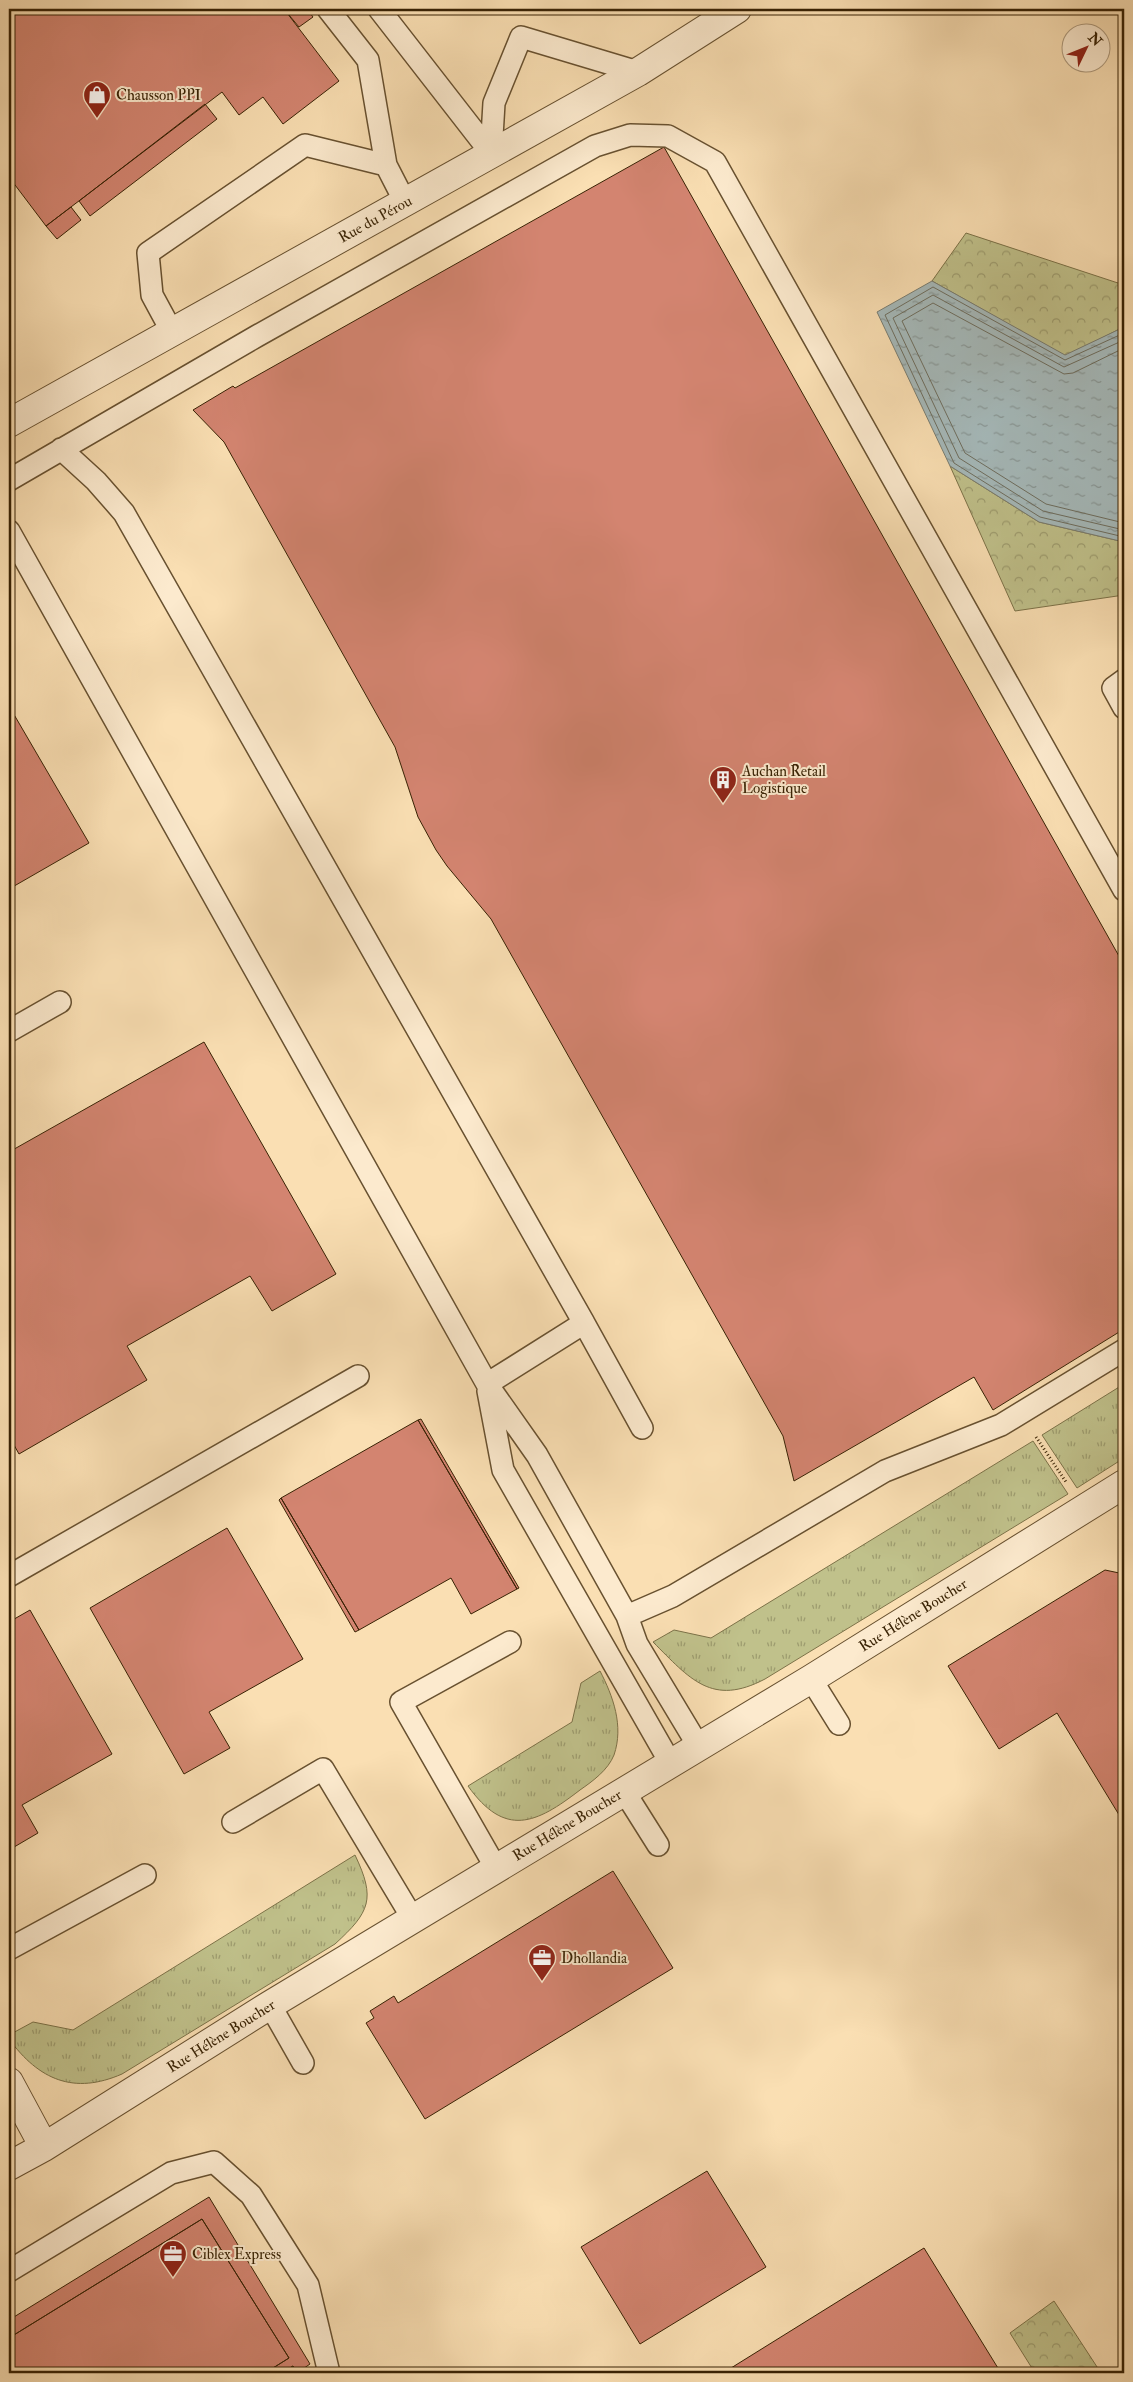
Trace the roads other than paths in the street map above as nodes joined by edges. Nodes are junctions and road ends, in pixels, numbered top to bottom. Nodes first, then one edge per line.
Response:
1 (328, 9) edge
2 (379, 9) edge
3 (737, 9) edge
4 (638, 72) junction
5 (491, 153) junction
6 (386, 165) junction
7 (405, 202) junction
8 (172, 332) junction
9 (9, 423) edge
10 (62, 449) junction
11 (9, 480) edge
12 (9, 531) edge
13 (1124, 680) edge
14 (1124, 708) edge
15 (1124, 890) edge
16 (60, 1002) dead end
17 (9, 1032) edge
18 (584, 1323) junction
19 (1124, 1350) edge
20 (358, 1376) dead end
21 (487, 1384) junction
22 (642, 1428) dead end
23 (1124, 1484) edge
24 (9, 1576) edge
25 (627, 1616) junction
26 (510, 1642) dead end
27 (811, 1679) junction
28 (839, 1724) dead end
29 (699, 1747) junction
30 (671, 1764) junction
31 (624, 1791) junction
32 (233, 1822) dead end
33 (658, 1845) dead end
34 (496, 1868) junction
35 (145, 1875) dead end
36 (413, 1918) junction
37 (9, 1949) edge
38 (270, 2005) junction
39 (303, 2063) dead end
40 (9, 2082) edge
41 (44, 2147) junction
42 (9, 2166) edge
43 (9, 2271) edge
44 (329, 2373) edge

1 - 6 lane
2 - 5 lane
3 - 4 street, Rue du Pérou
4 - 5 street, Rue du Pérou
4 - 5 lane
5 - 7 street, Rue du Pérou
6 - 7 lane
6 - 8 lane
7 - 8 street, Rue du Pérou
8 - 9 street, Rue du Pérou
10 - 11 lane
10 - 15 lane
10 - 18 lane
12 - 21 lane
13 - 14 lane
16 - 17 lane
18 - 21 lane
18 - 22 lane
19 - 25 lane
20 - 24 lane
21 - 25 lane
21 - 30 lane
23 - 27 street, Rue Hélène Boucher
25 - 29 lane
26 - 34 lane
27 - 28 lane
27 - 29 street, Rue Hélène Boucher
29 - 30 street, Rue Hélène Boucher
30 - 31 street, Rue Hélène Boucher
31 - 33 lane
31 - 34 street, Rue Hélène Boucher
32 - 36 lane
34 - 36 street, Rue Hélène Boucher
35 - 37 lane
36 - 38 street, Rue Hélène Boucher
38 - 39 lane
38 - 41 street, Rue Hélène Boucher
40 - 41 street
41 - 42 street, Rue Hélène Boucher
43 - 44 lane

